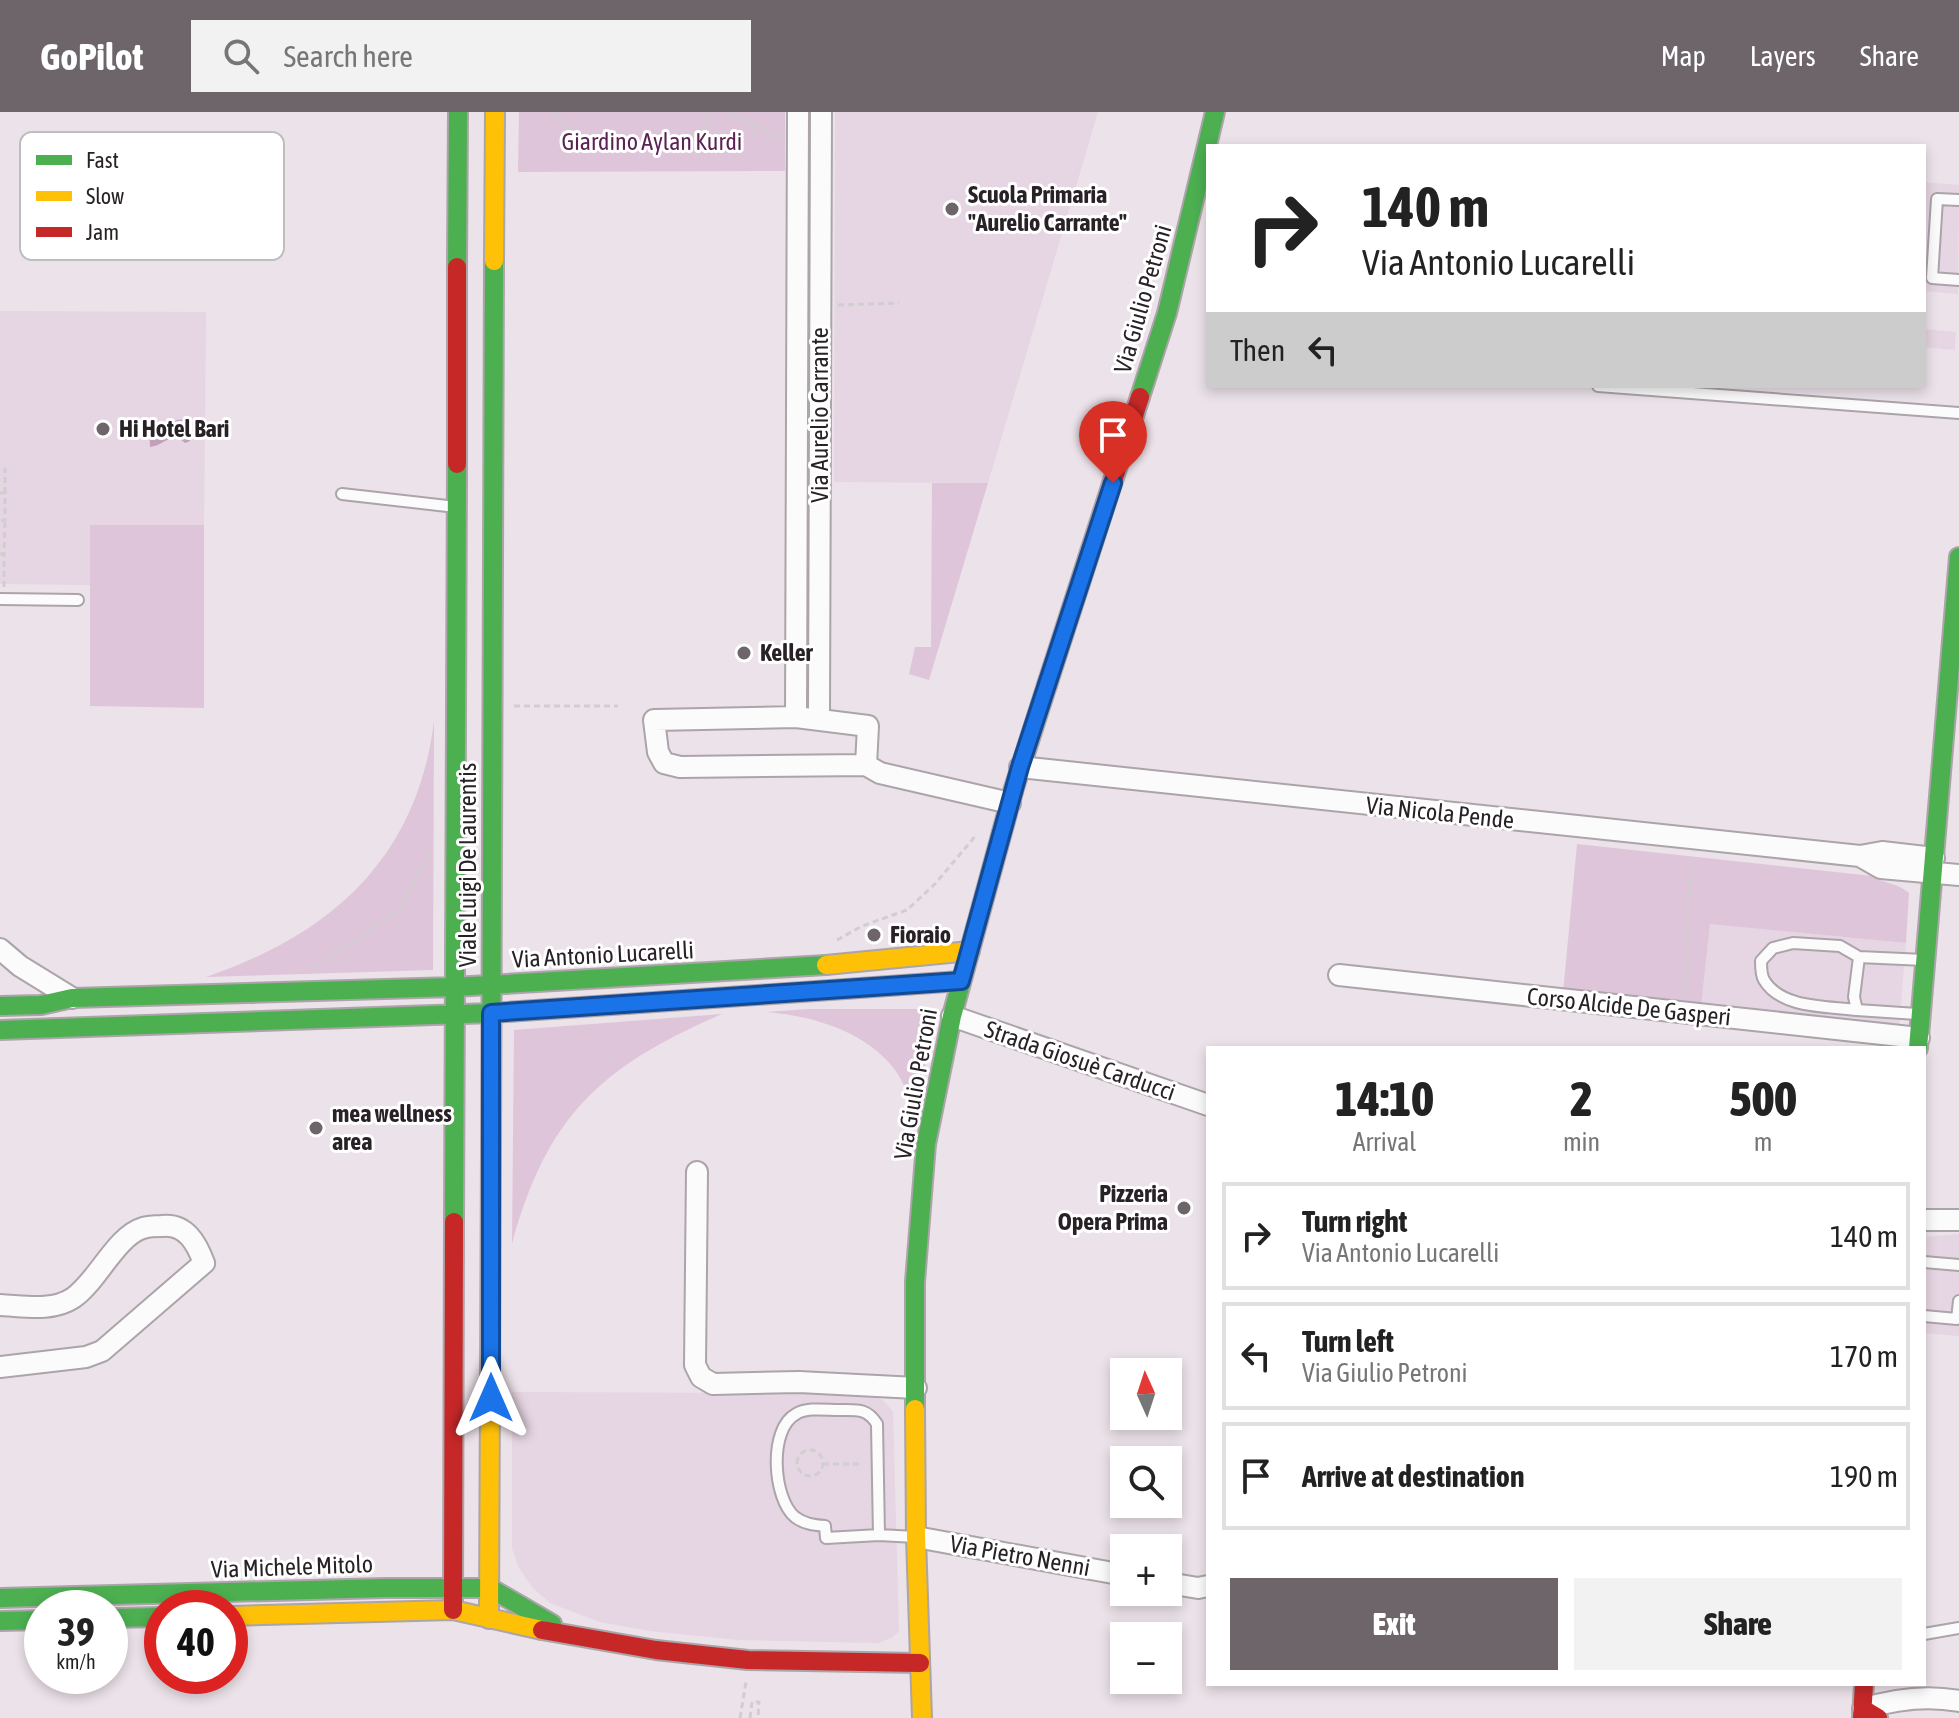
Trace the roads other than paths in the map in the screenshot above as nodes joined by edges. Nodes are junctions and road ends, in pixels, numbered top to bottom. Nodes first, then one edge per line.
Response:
1 (458, 112) edge
2 (495, 112) edge
3 (798, 112) edge
4 (821, 112) edge
5 (1215, 112) edge
6 (1207, 144) edge
7 (1206, 150) edge
8 (1959, 200) edge
9 (1959, 280) edge
10 (1625, 388) edge
11 (1959, 413) edge
12 (342, 494) dead end
13 (456, 507) junction
14 (1959, 557) edge
15 (2, 599) edge
16 (78, 600) dead end
17 (796, 717) junction
18 (819, 718) junction
19 (866, 765) junction
20 (1020, 767) junction
21 (1008, 812) junction
22 (1933, 866) junction
23 (1959, 875) edge
24 (0, 949) edge
25 (970, 951) junction
26 (1859, 957) junction
27 (1926, 960) junction
28 (1339, 975) dead end
29 (961, 981) junction
30 (492, 985) junction
31 (454, 987) junction
32 (72, 998) junction
33 (41, 1005) junction
34 (0, 1006) edge
35 (1857, 1010) junction
36 (491, 1013) junction
37 (454, 1014) junction
38 (1922, 1014) junction
39 (952, 1016) junction
40 (27, 1029) junction
41 (0, 1030) edge
42 (1918, 1043) edge
43 (0, 1045) edge
44 (1206, 1104) edge
45 (697, 1172) dead end
46 (1926, 1220) edge
47 (1959, 1220) edge
48 (1926, 1262) edge
49 (1959, 1265) edge
50 (1959, 1301) edge
51 (0, 1305) edge
52 (1926, 1316) edge
53 (0, 1367) edge
54 (916, 1388) junction
55 (879, 1535) junction
56 (916, 1537) junction
57 (1110, 1572) edge
58 (1182, 1585) edge
59 (1206, 1586) edge
60 (453, 1588) junction
61 (490, 1588) junction
62 (5, 1596) edge
63 (453, 1610) junction
64 (248, 1616) edge
65 (489, 1619) junction
66 (24, 1620) edge
67 (0, 1621) edge
68 (1959, 1628) edge
69 (1926, 1634) edge
70 (573, 1637) junction
71 (920, 1663) junction
72 (1864, 1686) edge
73 (1921, 1686) edge
74 (1949, 1699) edge
75 (1868, 1715) edge
76 (922, 1718) edge
77 (1921, 1718) edge

1 - 13 street, Viale Luigi De Laurentis
2 - 30 street, Viale Luigi De Laurentis
3 - 17 street, Via Aurelio Carrante
4 - 18 street, Via Aurelio Carrante
5 - 6 street, Via Giulio Petroni
7 - 20 street, Via Giulio Petroni
8 - 9 lane
10 - 11 lane
12 - 13 lane
13 - 31 street, Viale Luigi De Laurentis
14 - 22 street, Corso Alcide De Gasperi
15 - 16 lane
17 - 18 street
17 - 19 street
18 - 19 street
19 - 21 street
20 - 21 street, Via Giulio Petroni
20 - 22 street, Via Nicola Pende
21 - 25 street, Via Giulio Petroni
22 - 23 street, Via Nicola Pende
22 - 27 street, Corso Alcide De Gasperi
24 - 32 street
25 - 29 street, Via Giulio Petroni
25 - 30 street, Via Antonio Lucarelli
26 - 27 lane
26 - 35 lane
26 - 35 lane
27 - 38 street, Corso Alcide De Gasperi
28 - 42 street, Corso Alcide De Gasperi
29 - 36 street, Via Antonio Lucarelli
29 - 39 street, Via Giulio Petroni
30 - 31 street, Via Antonio Lucarelli
30 - 36 street, Viale Luigi De Laurentis
31 - 32 street, Via Antonio Lucarelli
31 - 37 street, Viale Luigi De Laurentis
32 - 33 street, Via Antonio Lucarelli
33 - 34 street, Via Antonio Lucarelli
33 - 40 street
35 - 38 lane
36 - 37 street, Via Antonio Lucarelli
36 - 61 street, Viale Luigi De Laurentis
37 - 40 street, Via Antonio Lucarelli
37 - 60 street, Viale Luigi De Laurentis
38 - 42 street, Corso Alcide De Gasperi
39 - 44 street, Strada Giosuè Carducci
39 - 54 street, Via Giulio Petroni
40 - 41 street, Via Antonio Lucarelli
40 - 43 street
45 - 54 street
46 - 47 street
48 - 49 lane
50 - 52 lane
51 - 53 street
54 - 56 street, Via Giulio Petroni
55 - 55 lane
55 - 56 lane
56 - 57 street, Via Pietro Nenni
56 - 71 street, Via Giulio Petroni
58 - 59 street
60 - 61 street, Via Michele Mitolo
60 - 62 street, Via Michele Mitolo
60 - 63 street, Viale Luigi De Laurentis
61 - 65 street, Viale Luigi De Laurentis
61 - 70 street, Via Michele Mitolo
63 - 64 street, Via Michele Mitolo
63 - 65 street, Via Michele Mitolo
65 - 70 street, Via Michele Mitolo
66 - 67 street
68 - 69 lane
70 - 71 street, Via Michele Mitolo
71 - 76 street, Via Giulio Petroni
72 - 75 street
73 - 74 street
74 - 75 street
74 - 77 street

